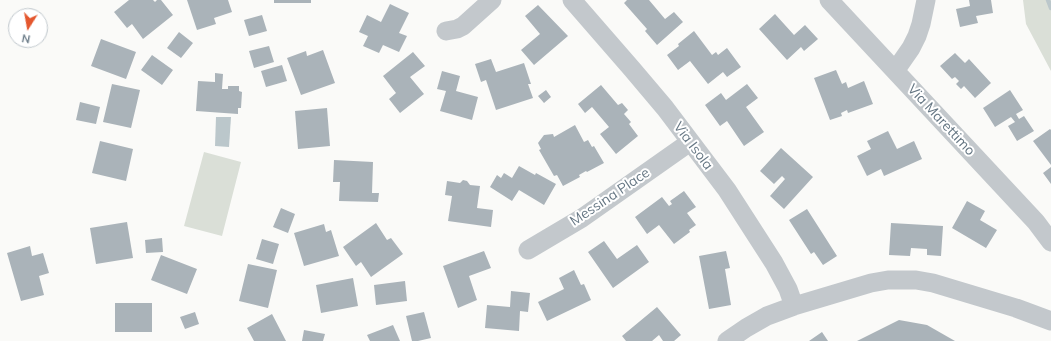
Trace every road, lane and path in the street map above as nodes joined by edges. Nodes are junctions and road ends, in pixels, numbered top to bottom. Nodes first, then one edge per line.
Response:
1 (492, 0) edge
2 (572, 0) edge
3 (828, 0) edge
4 (926, 0) edge
5 (446, 31) dead end
6 (895, 71) junction
7 (690, 142) junction
8 (1051, 242) edge
9 (528, 250) dead end
10 (794, 306) junction
11 (1051, 321) edge
12 (727, 341) edge

1 - 5 street
2 - 7 street, Via Isola
3 - 6 street, Via Marettimo
4 - 6 street
6 - 8 street, Via Marettimo
7 - 9 street, Messina Place
7 - 10 street, Via Isola
10 - 11 street
10 - 12 street

